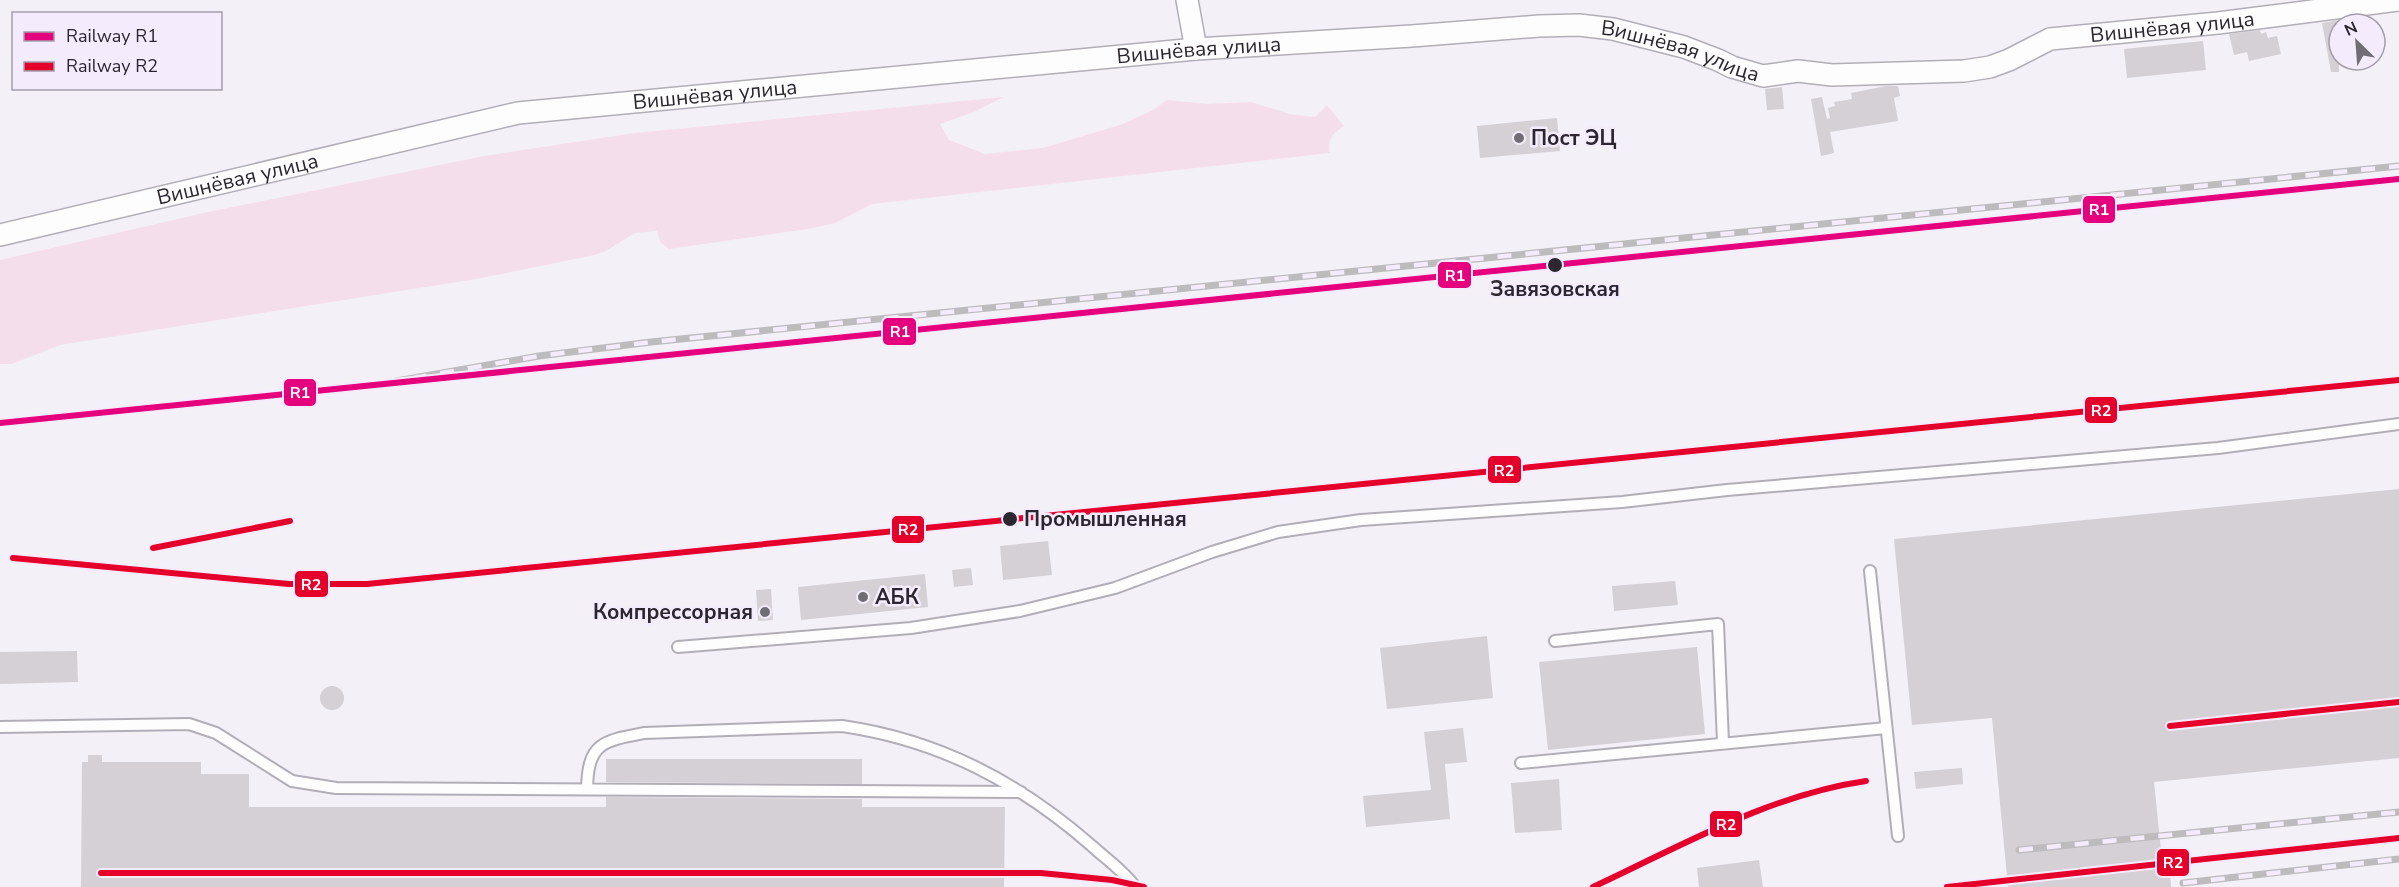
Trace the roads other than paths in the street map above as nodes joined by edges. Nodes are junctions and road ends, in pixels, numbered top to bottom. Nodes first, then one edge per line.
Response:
1 (1186, 0) edge
2 (2398, 0) edge
3 (1196, 49) junction
4 (0, 235) edge
5 (2399, 424) edge
6 (1870, 571) dead end
7 (1555, 641) dead end
8 (678, 647) dead end
9 (0, 727) edge
10 (1886, 728) junction
11 (1724, 742) junction
12 (1521, 763) dead end
13 (587, 789) junction
14 (1021, 792) junction
15 (1898, 836) dead end
16 (1135, 887) edge

1 - 3 street
2 - 3 street, Вишнёвая улица
3 - 4 street, Вишнёвая улица
5 - 8 lane
6 - 10 lane
7 - 11 lane
9 - 13 lane
10 - 11 lane
10 - 15 lane
11 - 12 lane
13 - 14 lane
13 - 14 lane
14 - 16 lane

